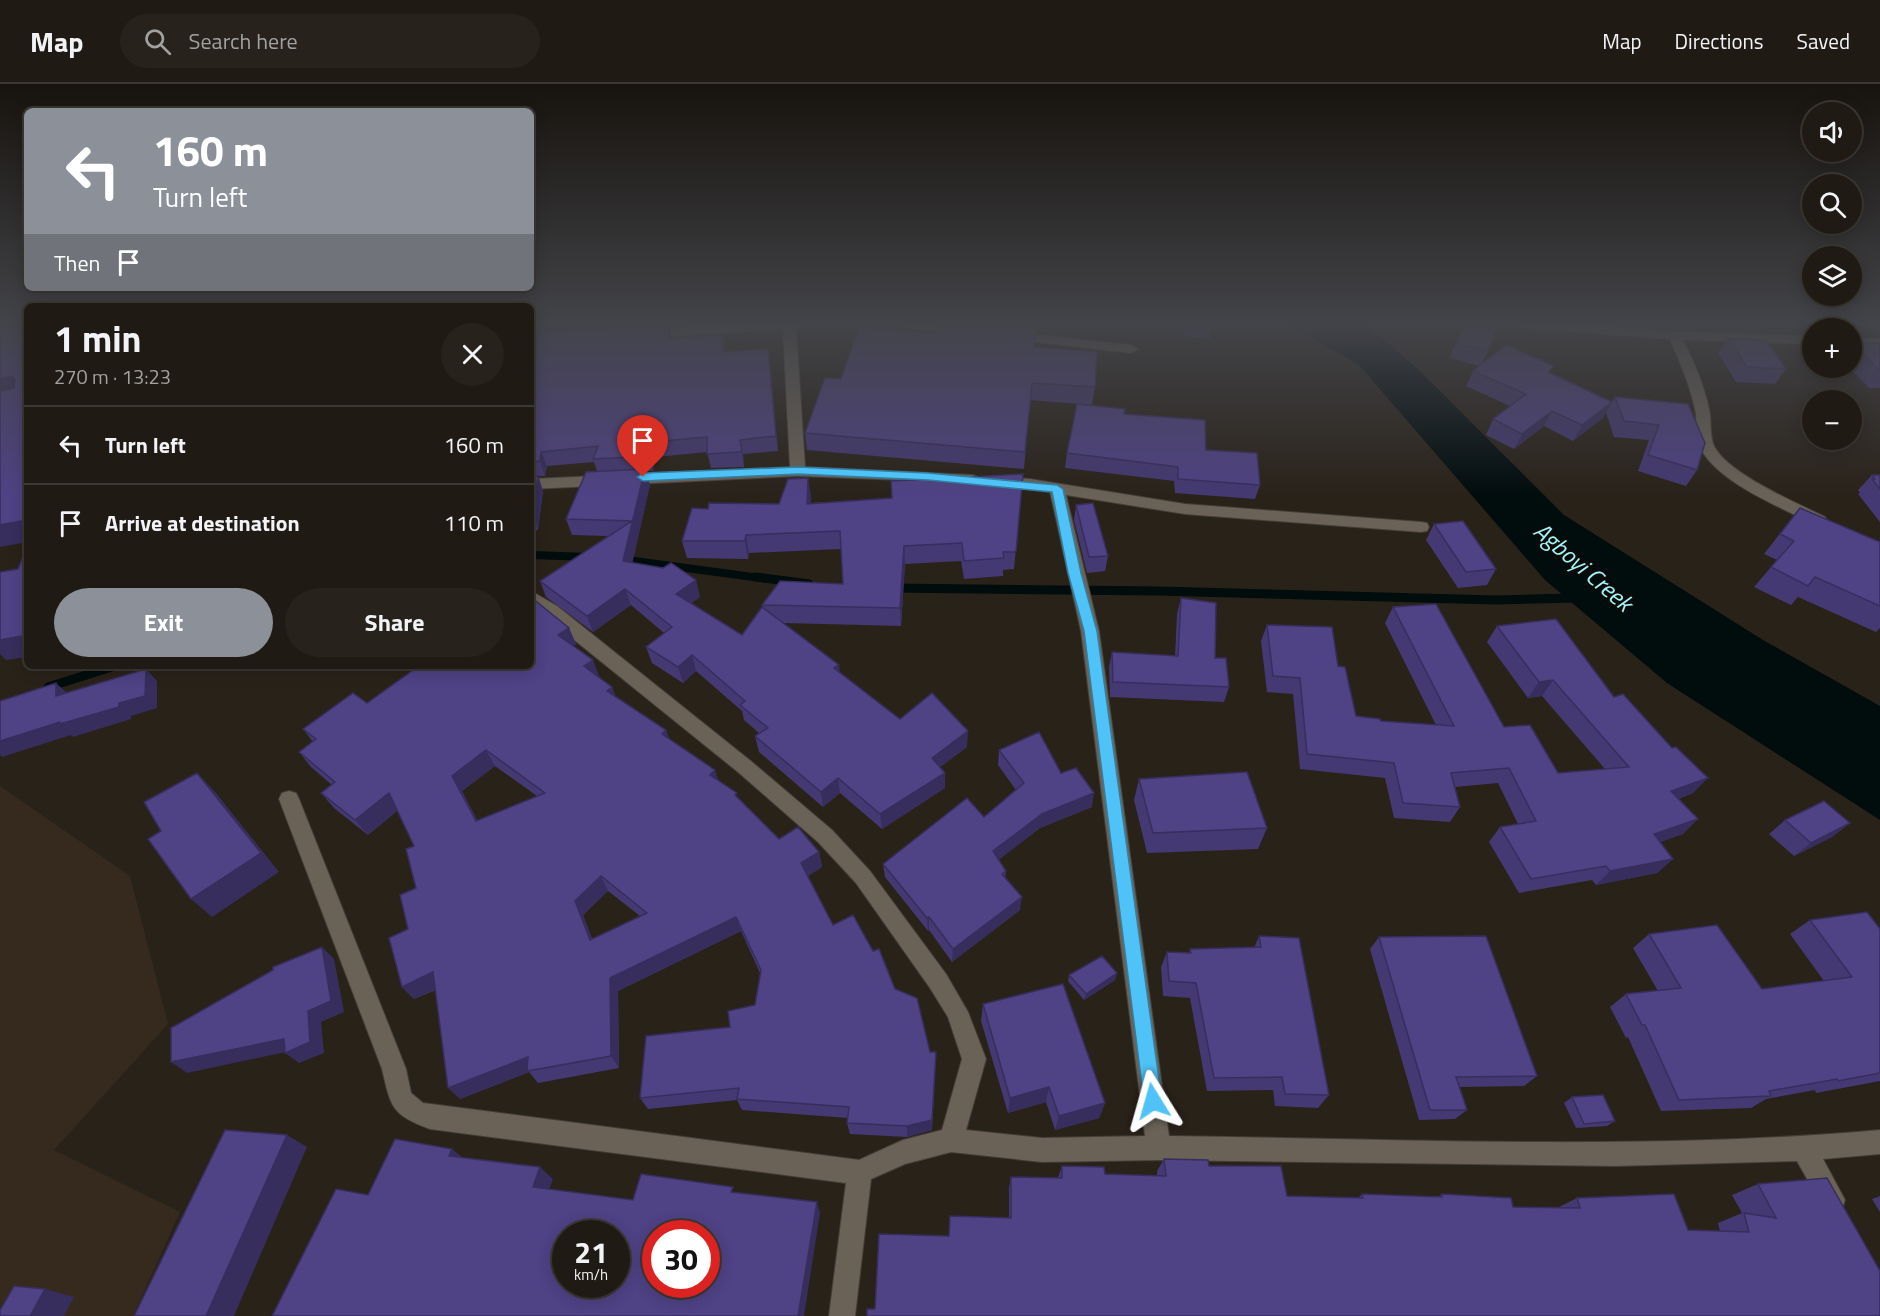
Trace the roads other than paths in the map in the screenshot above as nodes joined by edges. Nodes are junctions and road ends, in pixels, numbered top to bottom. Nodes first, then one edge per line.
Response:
1 (796, 381) edge
2 (1694, 381) edge
3 (798, 471) junction
4 (534, 484) edge
5 (1057, 489) junction
6 (1421, 527) dead end
7 (1838, 530) edge
8 (534, 599) edge
9 (289, 800) dead end
10 (951, 1140) junction
11 (1880, 1142) edge
12 (1159, 1148) junction
13 (1803, 1149) junction
14 (860, 1172) junction
15 (1845, 1221) edge
16 (842, 1316) edge

1 - 3 street
2 - 7 street
3 - 4 street
3 - 5 street
5 - 6 street
5 - 12 street
8 - 10 street
9 - 14 street
10 - 12 street
10 - 14 street
11 - 13 street
12 - 13 street
13 - 15 street
14 - 16 street

